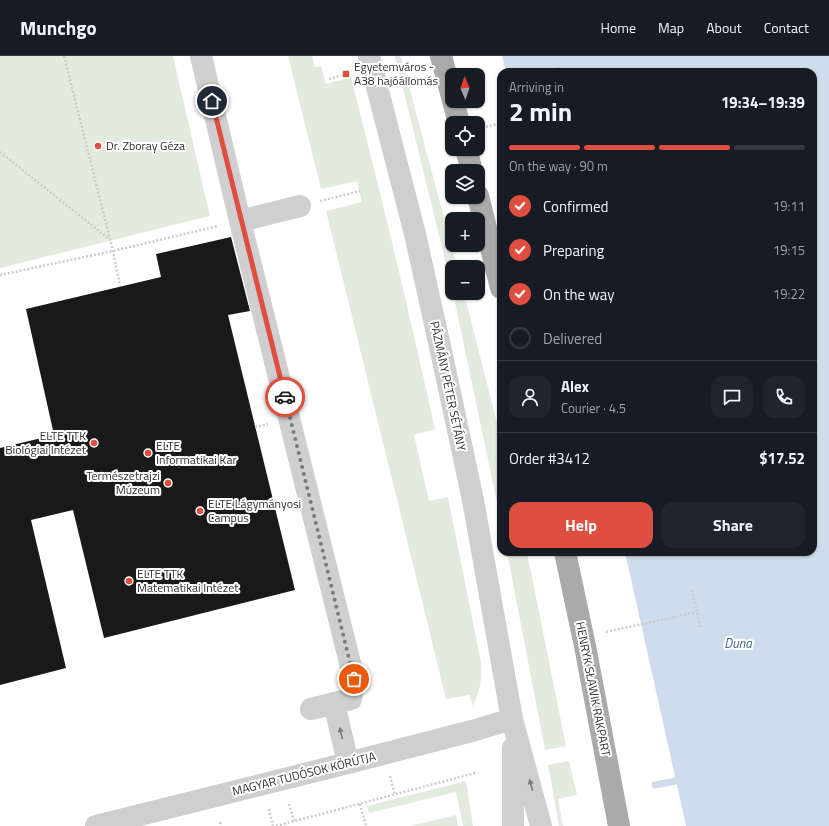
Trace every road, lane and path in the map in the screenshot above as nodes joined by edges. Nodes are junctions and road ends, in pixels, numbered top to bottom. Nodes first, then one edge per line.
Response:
1 (64, 56) edge
2 (201, 56) edge
3 (369, 56) edge
4 (441, 56) edge
5 (445, 71) edge
6 (346, 74) dead end
7 (329, 79) dead end
8 (497, 124) edge
9 (485, 127) edge
10 (0, 152) edge
11 (360, 191) dead end
12 (480, 204) edge
13 (300, 206) joint
14 (240, 221) junction
15 (109, 239) junction
16 (113, 251) junction
17 (497, 272) edge
18 (0, 276) edge
19 (120, 286) dead end
20 (566, 556) edge
21 (692, 590) dead end
22 (697, 612) junction
23 (701, 629) dead end
24 (606, 632) dead end
25 (334, 703) junction
26 (311, 709) dead end
27 (512, 719) junction
28 (348, 763) junction
29 (389, 772) dead end
30 (475, 773) dead end
31 (395, 795) junction
32 (288, 804) dead end
33 (360, 804) junction
34 (269, 809) dead end
35 (294, 821) junction
36 (220, 822) dead end
37 (96, 826) edge
38 (221, 826) edge
39 (274, 826) edge
40 (366, 826) edge
41 (513, 826) edge
42 (541, 826) edge
43 (619, 826) edge

1 - 15 path
2 - 14 street
3 - 27 street, PÁZMÁNY PÉTER SÉTÁNY
4 - 5 main road
6 - 7 path
8 - 9 path
10 - 15 path
11 - 13 path
12 - 17 main road
13 - 14 street
14 - 16 path
14 - 25 street
15 - 16 path
16 - 18 path
16 - 19 path
20 - 43 main road, HENRYK SŁAWIK RAKPART
21 - 22 path
22 - 23 path
22 - 24 path
25 - 26 street
28 -> 25 street
27 - 28 street, MAGYAR TUDÓSOK KÖRÚTJA
27 - 41 street, PÁZMÁNY PÉTER SÉTÁNY
42 -> 27 street, PÁZMÁNY PÉTER SÉTÁNY
28 - 37 street, MAGYAR TUDÓSOK KÖRÚTJA
29 - 31 path
30 - 31 path
31 - 33 path
32 - 35 path
33 - 35 path
33 - 40 path
34 - 39 path
35 - 39 path
36 - 38 path

